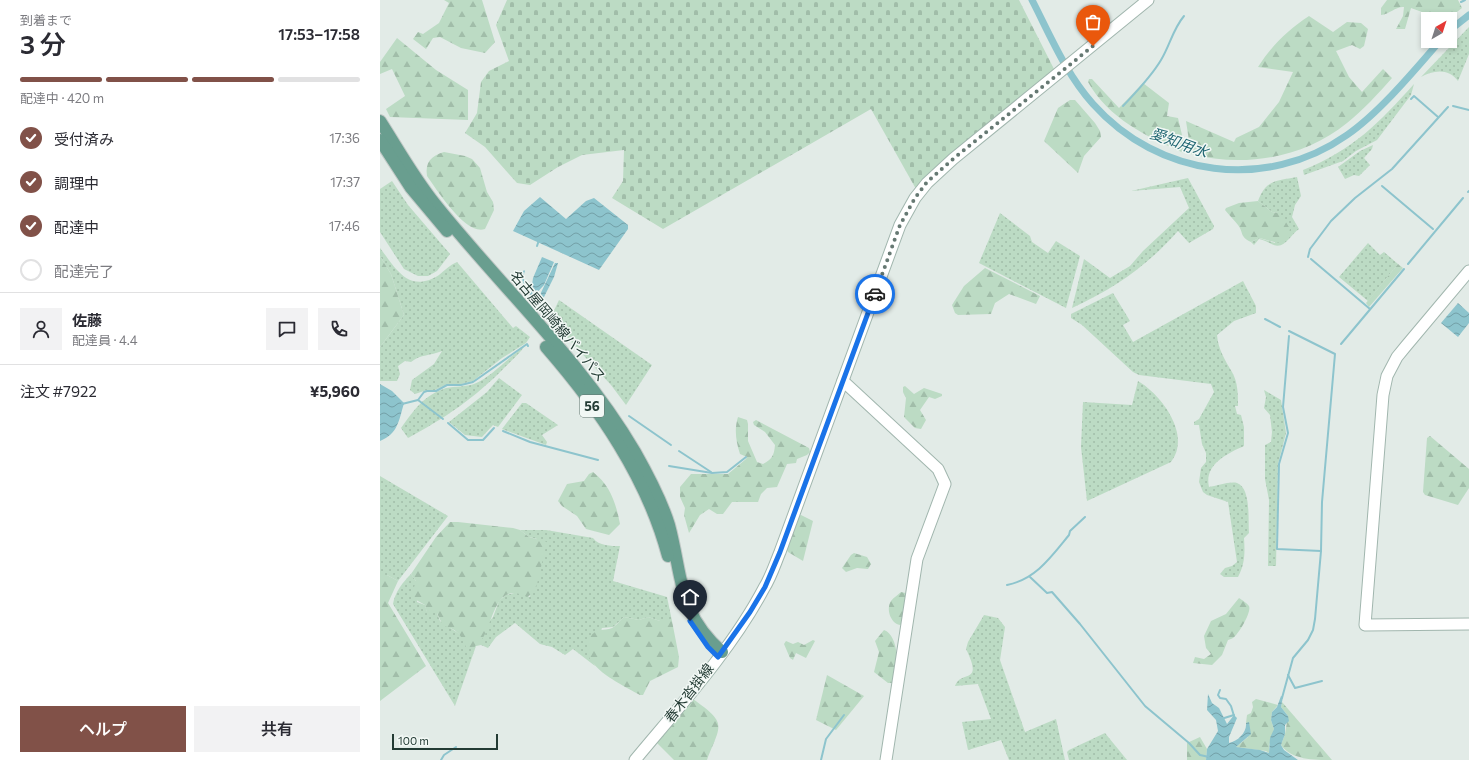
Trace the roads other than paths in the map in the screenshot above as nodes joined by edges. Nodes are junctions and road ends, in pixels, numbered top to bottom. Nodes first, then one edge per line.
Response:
1 (1148, 0) edge
2 (382, 123) edge
3 (380, 140) edge
4 (415, 185) junction
5 (1469, 271) edge
6 (844, 381) junction
7 (1469, 624) edge
8 (720, 654) junction
9 (635, 760) edge
10 (886, 760) edge

1 - 6 main road, 春木沓掛線
2 - 4 main road, 名古屋岡崎線バイパス / 56
3 - 4 main road, 名古屋岡崎線バイパス / 56
4 - 8 main road, 名古屋岡崎線バイパス / 56
5 - 7 main road
6 - 8 main road, 春木沓掛線
6 - 10 main road
8 - 9 main road, 春木沓掛線

